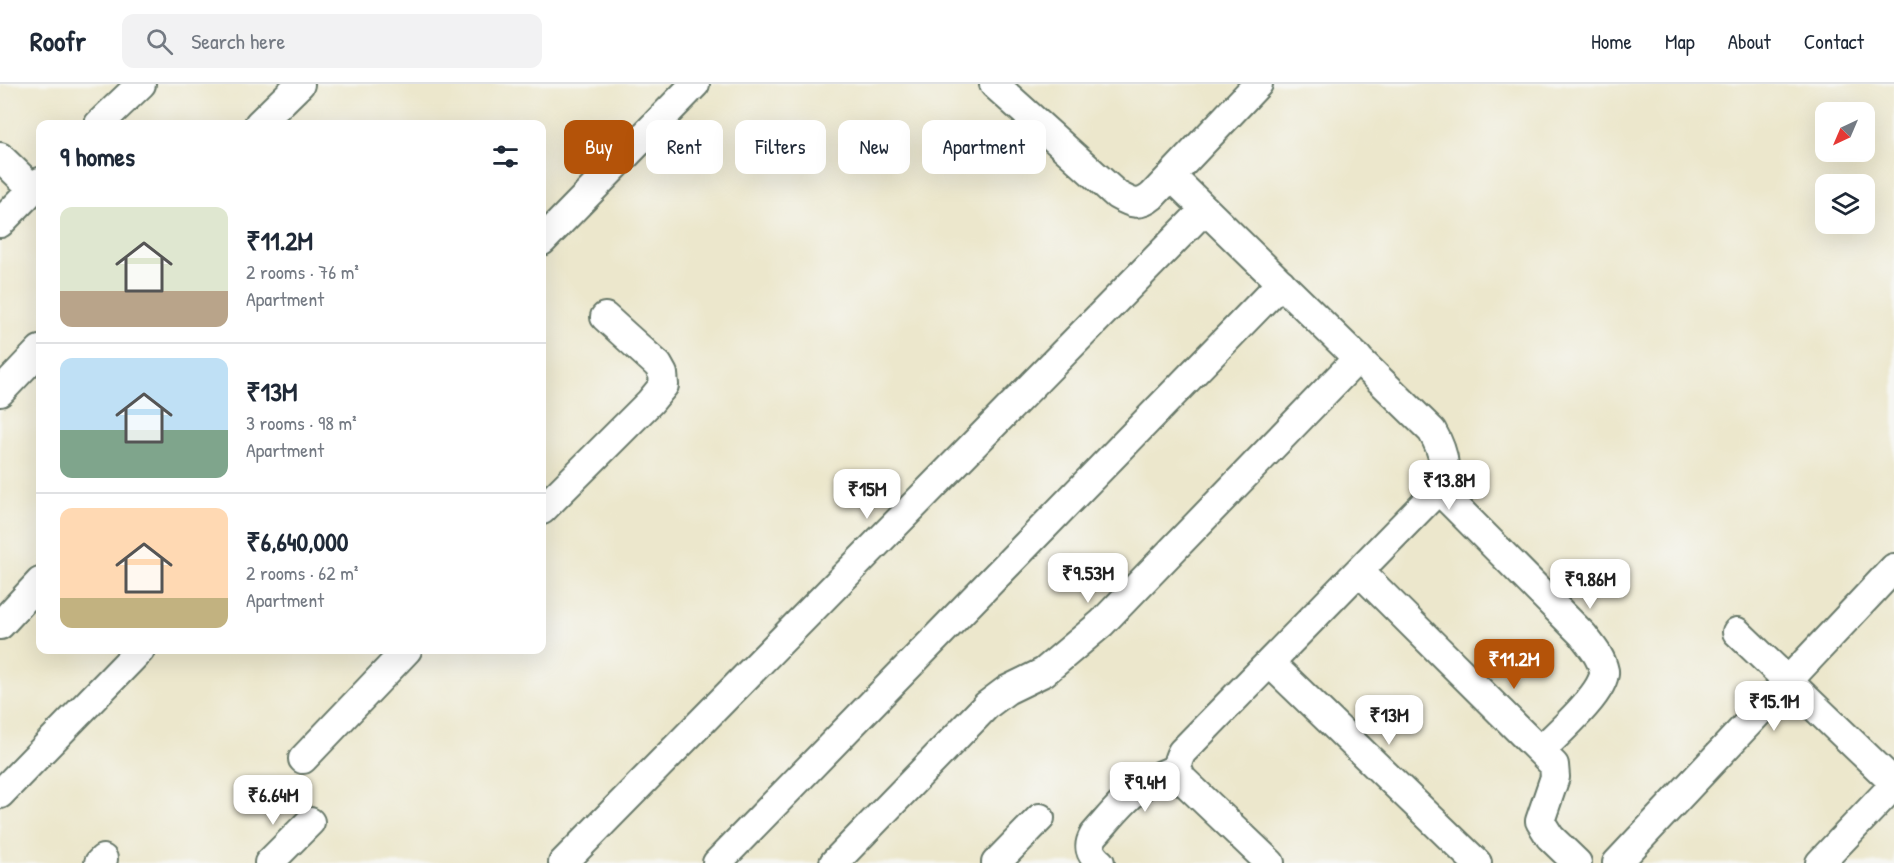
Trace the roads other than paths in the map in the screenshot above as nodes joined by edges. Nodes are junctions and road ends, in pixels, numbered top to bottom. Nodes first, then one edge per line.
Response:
1 (141, 84) edge
2 (300, 84) edge
3 (694, 84) edge
4 (1258, 84) edge
5 (999, 85) edge
6 (103, 120) edge
7 (263, 120) edge
8 (0, 157) edge
9 (1172, 176) junction
10 (36, 184) edge
11 (36, 186) edge
12 (1204, 209) junction
13 (0, 223) edge
14 (546, 237) edge
15 (1281, 283) junction
16 (605, 317) dead end
17 (36, 354) edge
18 (1359, 358) junction
19 (0, 392) edge
20 (1438, 489) junction
21 (546, 506) edge
22 (1894, 568) edge
23 (1359, 571) junction
24 (36, 586) edge
25 (0, 625) edge
26 (1737, 632) dead end
27 (136, 654) edge
28 (403, 654) edge
29 (1270, 663) junction
30 (1789, 682) junction
31 (1542, 749) junction
32 (303, 759) dead end
33 (1177, 769) junction
34 (1894, 784) edge
35 (0, 794) edge
36 (1040, 818) dead end
37 (310, 822) dead end
38 (1562, 858) edge
39 (269, 863) edge
40 (563, 863) edge
41 (717, 863) edge
42 (834, 863) edge
43 (996, 863) edge
44 (1100, 863) edge
45 (1270, 863) edge
46 (1477, 863) edge
47 (1617, 863) edge
48 (1820, 863) edge

1 - 6 street
2 - 7 street
3 - 14 street
4 - 9 street
5 - 9 street
8 - 10 street
9 - 12 street
11 - 13 street
12 - 15 street
12 - 40 street
15 - 18 street
15 - 41 street
16 - 21 street
17 - 19 street
18 - 20 street
18 - 42 street
20 - 23 street
20 - 31 street
22 - 30 street
23 - 29 street
23 - 31 street
24 - 25 street
26 - 30 street
27 - 35 street
28 - 32 street
29 - 33 street
29 - 46 street
30 - 34 street
30 - 47 street
31 - 38 street
33 - 44 street
33 - 45 street
34 - 48 street
36 - 43 street
37 - 39 street

